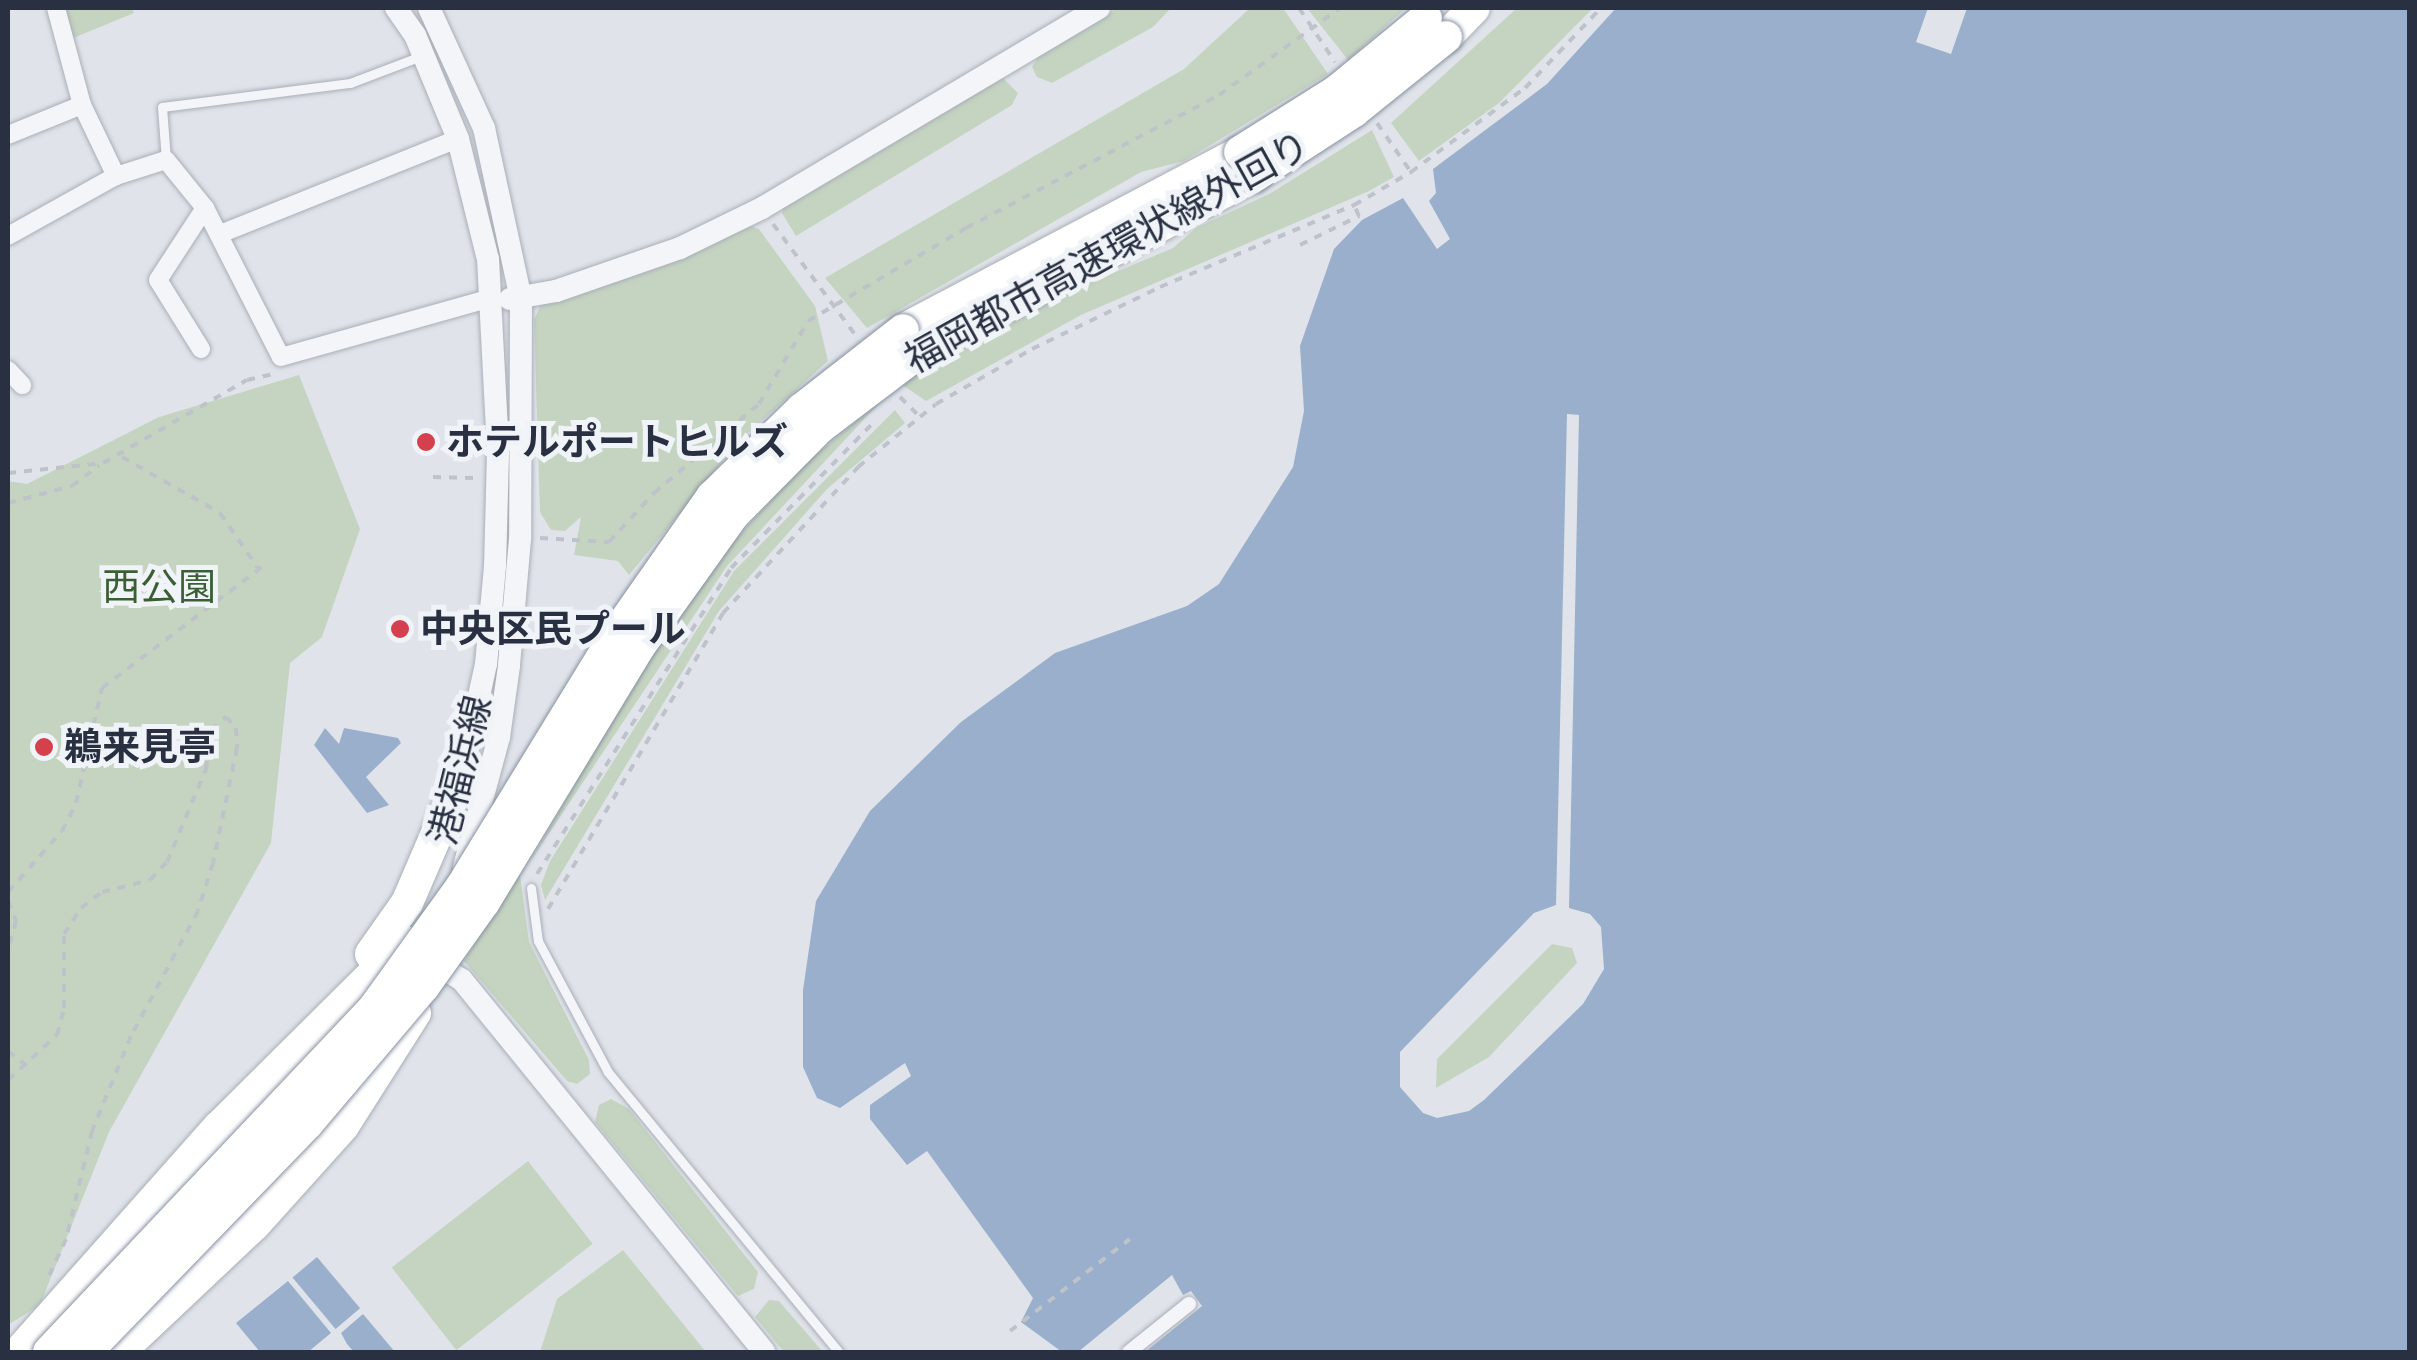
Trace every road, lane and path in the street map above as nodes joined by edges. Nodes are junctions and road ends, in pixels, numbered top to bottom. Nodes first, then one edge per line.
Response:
1 (56, 8) edge
2 (396, 8) edge
3 (429, 8) edge
4 (1099, 8) edge
5 (1340, 8) edge
6 (1474, 8) edge
7 (1602, 8) edge
8 (1436, 21) edge
9 (424, 55) junction
10 (82, 105) junction
11 (8, 136) edge
12 (458, 139) junction
13 (166, 160) junction
14 (116, 176) junction
15 (1354, 205) junction
16 (205, 208) junction
17 (762, 208) junction
18 (220, 234) junction
19 (8, 236) edge
20 (1300, 245) dead end
21 (491, 298) junction
22 (521, 300) junction
23 (834, 309) junction
24 (910, 342) junction
25 (864, 347) dead end
26 (201, 349) dead end
27 (8, 370) edge
28 (247, 380) dead end
29 (22, 384) dead end
30 (920, 416) junction
31 (120, 455) junction
32 (102, 463) junction
33 (8, 473) edge
34 (433, 478) dead end
35 (479, 478) dead end
36 (8, 504) edge
37 (538, 538) dead end
38 (266, 564) dead end
39 (258, 568) junction
40 (463, 773) junction
41 (531, 888) joint
42 (8, 892) edge
43 (8, 901) edge
44 (533, 914) junction
45 (8, 950) edge
46 (418, 951) junction
47 (8, 958) edge
48 (8, 993) edge
49 (8, 1050) edge
50 (27, 1066) junction
51 (8, 1080) edge
52 (220, 1126) junction
53 (1130, 1240) dead end
54 (47, 1281) dead end
55 (1189, 1304) dead end
56 (1010, 1330) dead end
57 (19, 1352) edge
58 (49, 1352) edge
59 (84, 1352) edge
60 (119, 1352) edge
61 (764, 1352) edge
62 (839, 1352) edge
63 (1129, 1352) edge

1 - 10 street
2 - 9 street, 港福浜線
3 - 22 street, 港福浜線
4 - 17 street
5 - 23 path
6 - 8 highway, 福岡都市高速環状線外回り
7 - 15 path
8 - 24 highway, 福岡都市高速環状線外回り, bridge
9 - 12 street, 港福浜線
9 - 13 lane
10 - 11 street
10 - 14 street
12 - 18 street
12 - 21 street, 港福浜線
13 - 14 street
13 - 16 street
14 - 19 street
15 - 20 path
15 - 30 path
16 - 18 street
16 - 26 street
17 - 22 street
17 - 23 path
18 - 21 street
21 - 22 street
21 - 40 street, 港福浜線
22 - 46 street, 港福浜線
23 - 25 path
23 - 37 path
24 - 58 highway, bridge
24 - 59 highway, 福岡都市高速環状線外回り, bridge
27 - 29 street
28 - 31 path
30 - 41 path
30 - 44 path
31 - 32 path
31 - 39 path
32 - 33 path
32 - 36 path
34 - 35 path
38 - 39 path
39 - 42 path
40 - 46 street, 港福浜線
40 - 52 highway
41 - 44 lane
43 - 45 path
44 - 62 lane
46 - 52 highway
46 - 58 street, 港福浜線
46 - 59 street, 港福浜線
46 - 60 highway
46 - 61 street
47 - 48 path
49 - 50 path
50 - 51 path
50 - 54 path
52 - 57 highway
53 - 56 path
55 - 63 street

